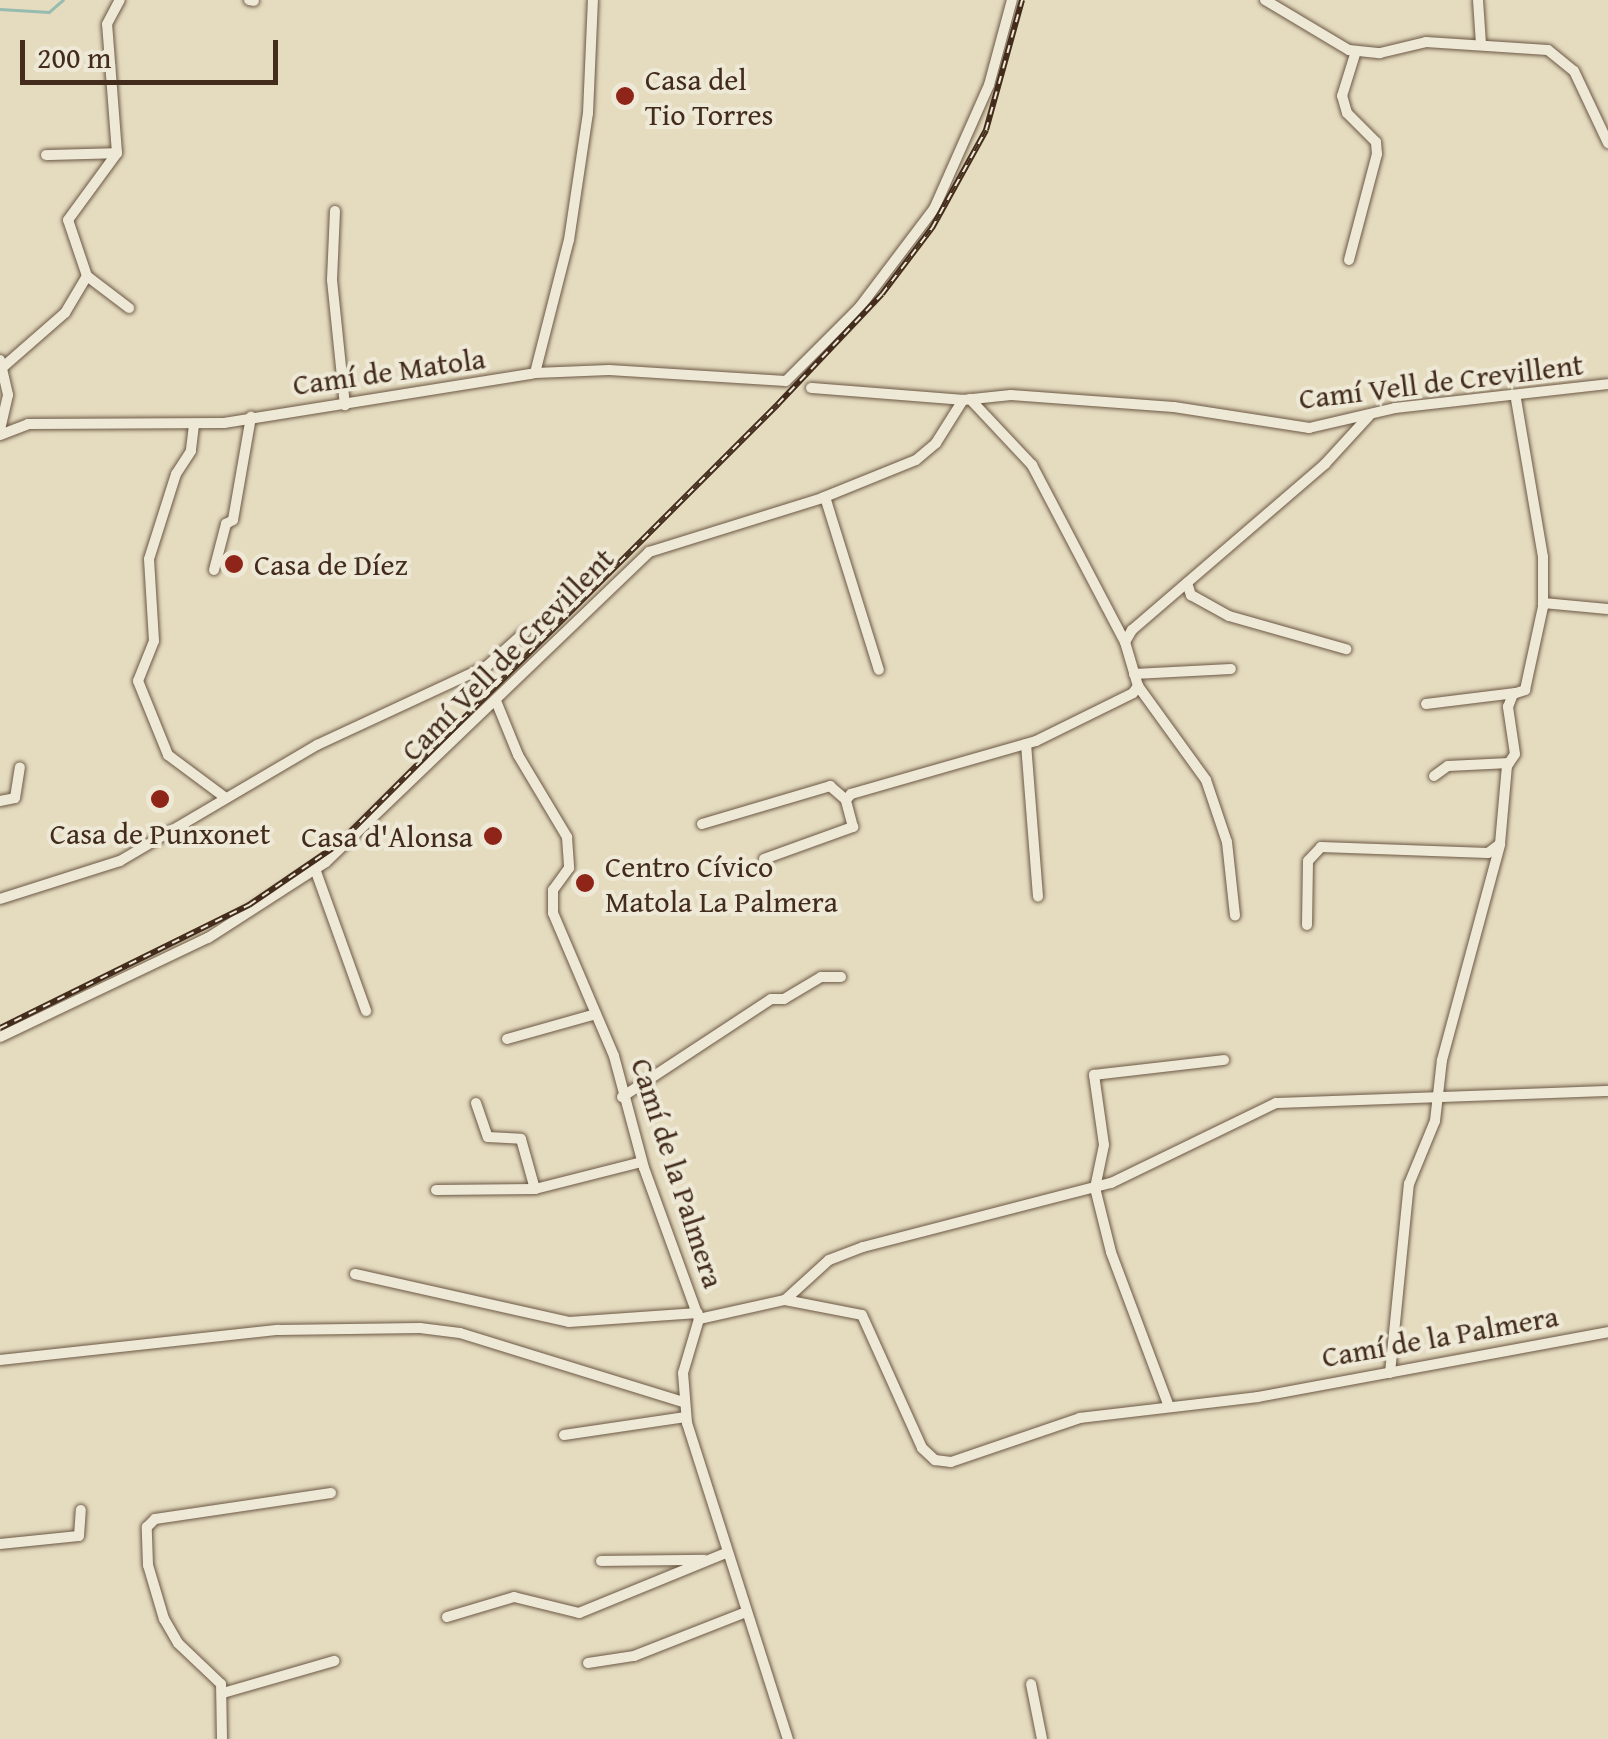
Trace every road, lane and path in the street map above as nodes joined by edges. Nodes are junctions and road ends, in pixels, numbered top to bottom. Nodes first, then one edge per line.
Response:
1 (120, 0) edge
2 (593, 0) edge
3 (1012, 0) edge
4 (1265, 0) edge
5 (1478, 0) edge
6 (1481, 44) junction
7 (1356, 51) junction
8 (1608, 143) edge
9 (117, 153) junction
10 (46, 154) dead end
11 (335, 211) dead end
12 (1349, 260) dead end
13 (87, 276) junction
14 (129, 308) dead end
15 (2, 364) edge
16 (535, 373) junction
17 (1608, 384) edge
18 (810, 388) dead end
19 (967, 399) junction
20 (1516, 399) junction
21 (345, 404) junction
22 (1370, 415) junction
23 (251, 417) junction
24 (194, 424) junction
25 (0, 432) edge
26 (825, 497) junction
27 (214, 570) dead end
28 (1187, 583) junction
29 (1542, 603) junction
30 (1608, 609) edge
31 (526, 631) dead end
32 (1125, 642) junction
33 (1346, 648) dead end
34 (879, 670) dead end
35 (1231, 670) dead end
36 (1136, 680) junction
37 (1516, 693) junction
38 (496, 700) junction
39 (1426, 704) dead end
40 (1026, 744) junction
41 (1509, 763) junction
42 (20, 767) dead end
43 (1434, 776) dead end
44 (226, 798) junction
45 (846, 800) junction
46 (0, 801) edge
47 (702, 824) dead end
48 (1500, 844) junction
49 (764, 860) dead end
50 (315, 870) junction
51 (1038, 897) dead end
52 (0, 899) edge
53 (1235, 916) dead end
54 (1307, 926) dead end
55 (841, 978) dead end
56 (366, 1011) dead end
57 (596, 1014) junction
58 (0, 1037) edge
59 (507, 1039) dead end
60 (1224, 1060) dead end
61 (1608, 1090) edge
62 (1438, 1096) junction
63 (622, 1097) junction
64 (476, 1103) dead end
65 (642, 1162) junction
66 (1095, 1188) junction
67 (535, 1189) junction
68 (436, 1190) dead end
69 (355, 1274) dead end
70 (785, 1300) junction
71 (698, 1316) junction
72 (1608, 1332) edge
73 (0, 1360) edge
74 (1390, 1374) junction
75 (683, 1402) junction
76 (1168, 1404) junction
77 (686, 1418) junction
78 (564, 1434) dead end
79 (331, 1493) dead end
80 (81, 1510) dead end
81 (0, 1544) edge
82 (726, 1553) junction
83 (710, 1560) junction
84 (601, 1561) dead end
85 (744, 1612) junction
86 (447, 1617) dead end
87 (334, 1662) dead end
88 (588, 1663) dead end
89 (1031, 1684) dead end
90 (223, 1693) junction
91 (222, 1739) edge
92 (788, 1739) edge
93 (1042, 1739) edge

1 - 9 street
2 - 16 street
3 - 16 street, Camí de Matola
4 - 7 street
5 - 6 street
6 - 7 street
6 - 8 street
7 - 12 street
9 - 10 street
9 - 13 street
11 - 21 street
13 - 14 street
13 - 15 street
15 - 25 street
16 - 21 street, Camí de Matola
17 - 20 street, Camí Vell de Crevillent
18 - 19 street
19 - 22 street, Camí Vell de Crevillent
19 - 26 street, Camí Vell de Crevillent
19 - 32 street
20 - 22 street, Camí Vell de Crevillent
20 - 29 street
21 - 23 street, Camí de Matola
22 - 28 street
23 - 24 street, Camí de Matola
23 - 27 street
24 - 25 street, Camí de Matola
24 - 44 street
26 - 34 street
26 - 38 street, Camí Vell de Crevillent
28 - 32 street
28 - 33 street
29 - 30 street
29 - 37 street
31 - 44 street
32 - 36 street
35 - 36 street
36 - 40 street
36 - 53 street
37 - 39 street
37 - 41 street
38 - 50 street, Camí Vell de Crevillent
38 - 57 street, Camí de la Palmera
40 - 45 street
40 - 51 street
41 - 43 street
41 - 48 street
42 - 46 street
44 - 52 street
45 - 47 street
45 - 49 street
48 - 54 street
48 - 62 street
50 - 56 street
50 - 58 street, Camí Vell de Crevillent
55 - 63 street
57 - 59 street
57 - 63 street, Camí de la Palmera
60 - 66 street
61 - 62 street
62 - 66 street
62 - 74 street
63 - 65 street, Camí de la Palmera
64 - 67 street
65 - 67 street
65 - 71 street, Camí de la Palmera
66 - 70 street
66 - 76 street
67 - 68 street
69 - 71 street
70 - 71 street
70 - 76 street, Camí de la Palmera
71 - 75 street, Camí de la Palmera
72 - 74 street, Camí de la Palmera
73 - 75 street
74 - 76 street, Camí de la Palmera
75 - 77 street, Camí de la Palmera
77 - 78 street
77 - 82 street, Camí de la Palmera
79 - 90 street
80 - 81 street
82 - 83 street
82 - 85 street, Camí de la Palmera
83 - 84 street
83 - 86 street
85 - 88 street
85 - 92 street, Camí de la Palmera
87 - 90 street
89 - 93 street
90 - 91 street

